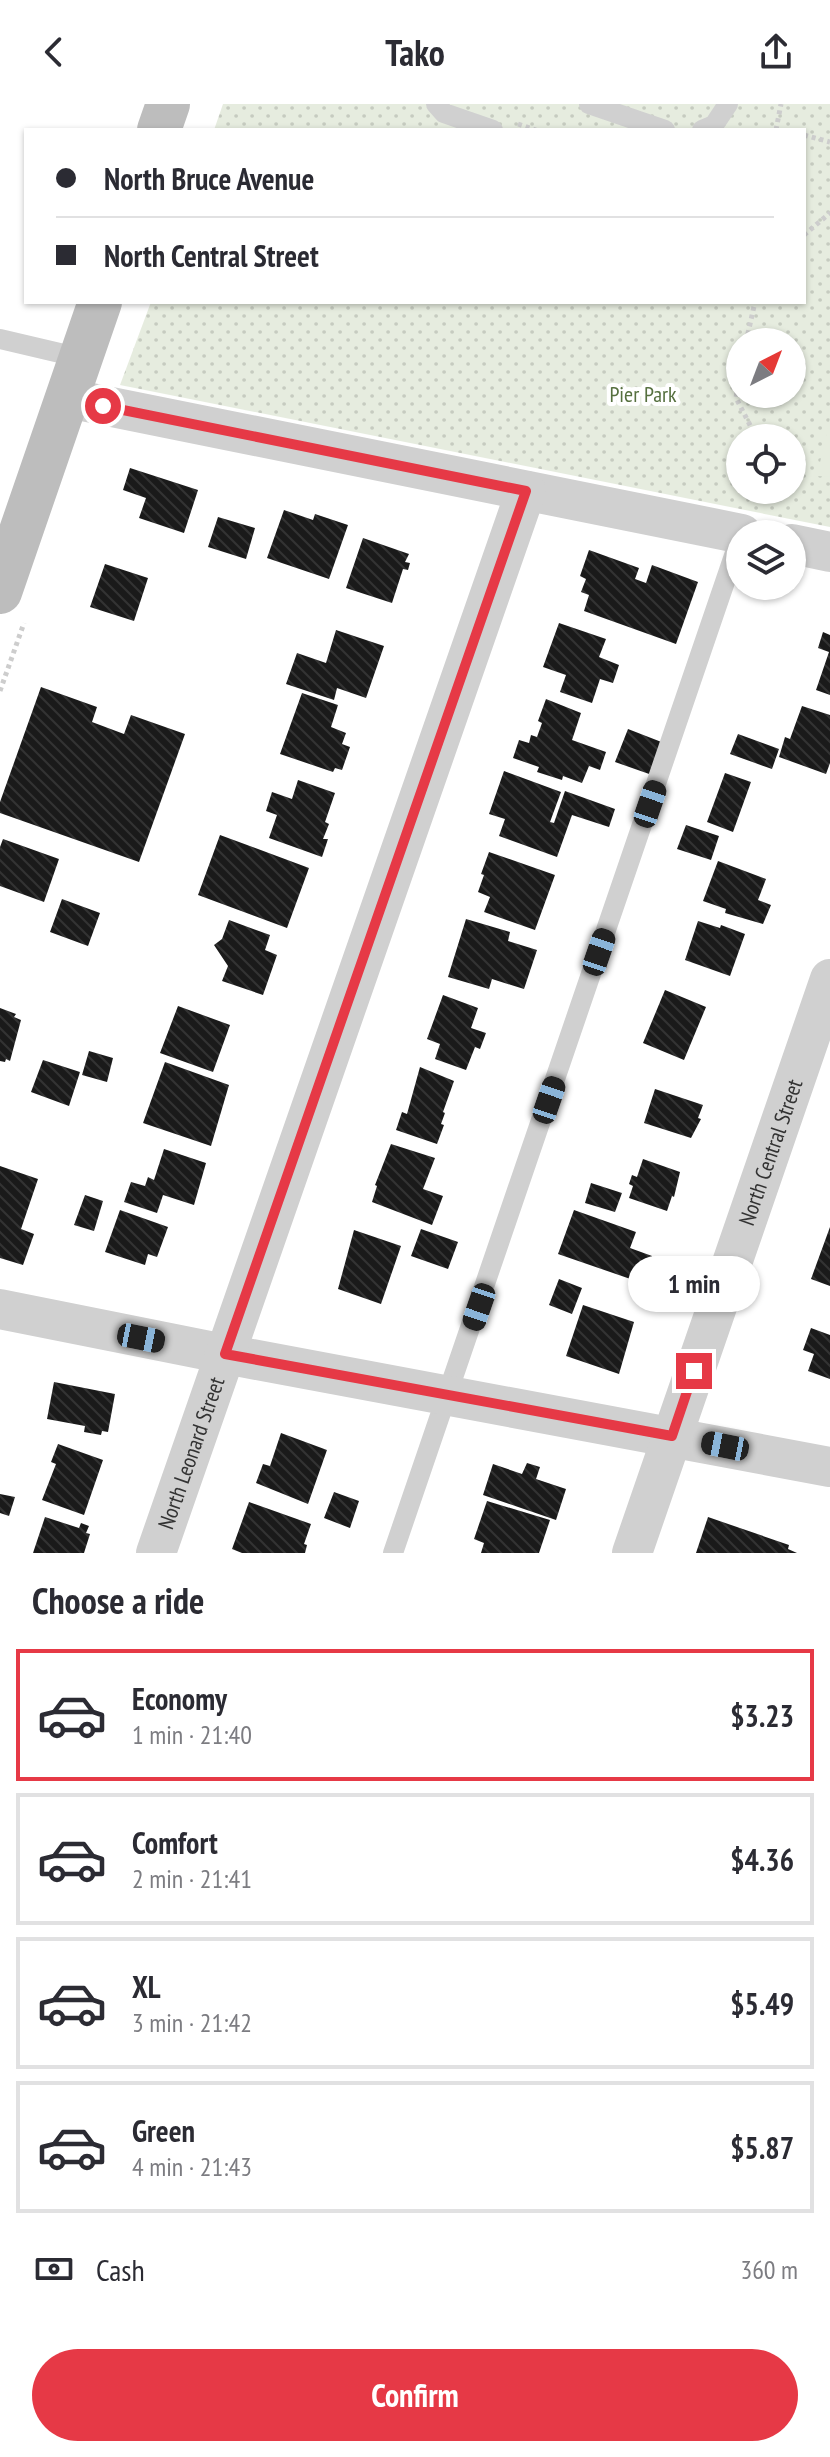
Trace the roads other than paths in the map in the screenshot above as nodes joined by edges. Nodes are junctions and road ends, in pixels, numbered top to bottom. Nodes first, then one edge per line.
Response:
1 (168, 104) edge
2 (436, 104) edge
3 (589, 104) edge
4 (727, 106) edge
5 (160, 128) edge
6 (487, 128) edge
7 (659, 128) edge
8 (707, 128) edge
9 (722, 128) edge
10 (99, 304) edge
11 (0, 339) edge
12 (81, 358) junction
13 (67, 398) junction
14 (526, 491) junction
15 (726, 533) edge
16 (806, 547) edge
17 (830, 552) edge
18 (726, 580) edge
19 (0, 592) edge
20 (830, 979) edge
21 (1, 1312) edge
22 (225, 1354) junction
23 (449, 1395) junction
24 (672, 1436) junction
25 (830, 1467) edge
26 (156, 1553) edge
27 (393, 1553) edge
28 (632, 1553) edge

1 - 5 main road
2 - 6 lane
3 - 7 lane
4 - 8 lane
4 - 9 lane
10 - 12 main road
11 - 12 lane
12 - 13 main road
13 - 14 street
13 - 19 main road
14 - 15 street
14 - 22 street, North Leonard Street
16 - 17 street
18 - 23 lane
20 - 24 street, North Central Street
21 - 22 street
22 - 23 street
22 - 26 street, North Leonard Street
23 - 24 street
23 - 27 lane
24 - 25 street
24 - 28 street, North Central Street

